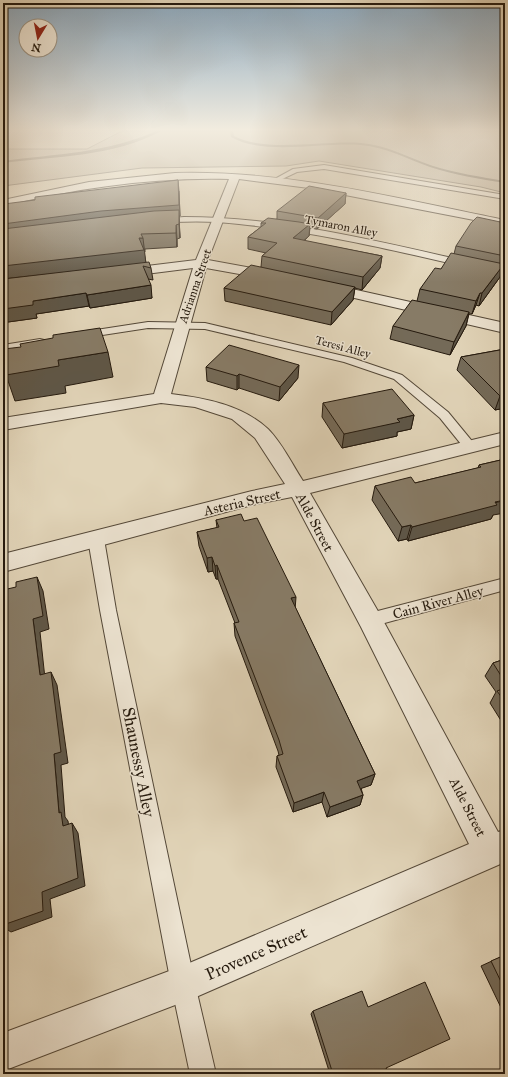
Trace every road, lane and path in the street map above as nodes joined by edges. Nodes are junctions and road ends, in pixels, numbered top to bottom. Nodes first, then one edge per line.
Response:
1 (111, 181) edge
2 (233, 181) edge
3 (283, 181) edge
4 (410, 181) edge
5 (505, 197) edge
6 (3, 203) edge
7 (218, 220) junction
8 (151, 222) edge
9 (505, 223) edge
10 (201, 263) junction
11 (505, 273) edge
12 (106, 275) edge
13 (283, 278) edge
14 (313, 285) edge
15 (182, 325) junction
16 (505, 328) edge
17 (72, 337) edge
18 (49, 341) edge
19 (3, 348) edge
20 (161, 398) junction
21 (3, 424) edge
22 (505, 438) edge
23 (470, 446) junction
24 (298, 489) junction
25 (96, 539) junction
26 (3, 564) edge
27 (505, 584) edge
28 (370, 620) junction
29 (497, 848) edge
30 (183, 984) junction
31 (3, 1052) edge
32 (203, 1074) edge

1 - 6 street
2 - 7 street, Adrianna Street
3 - 9 street
4 - 5 lane
7 - 8 lane, Tymaron Alley
7 - 10 street, Adrianna Street
7 - 11 lane, Tymaron Alley
10 - 12 street
10 - 13 street
10 - 15 street, Adrianna Street
14 - 16 street
15 - 17 lane, Teresi Alley
15 - 20 street, Adrianna Street
15 - 23 lane, Teresi Alley
18 - 19 lane
20 - 21 street, Alde Street
20 - 24 street, Alde Street
22 - 23 street, Asteria Street
23 - 24 street, Asteria Street
24 - 25 street, Asteria Street
24 - 28 street, Alde Street
25 - 26 street, Asteria Street
25 - 30 lane, Shaunessy Alley
27 - 28 lane, Cain River Alley
28 - 29 street, Alde Street
29 - 30 street, Provence Street
30 - 31 street, Provence Street
30 - 32 lane, Shaunessy Alley

